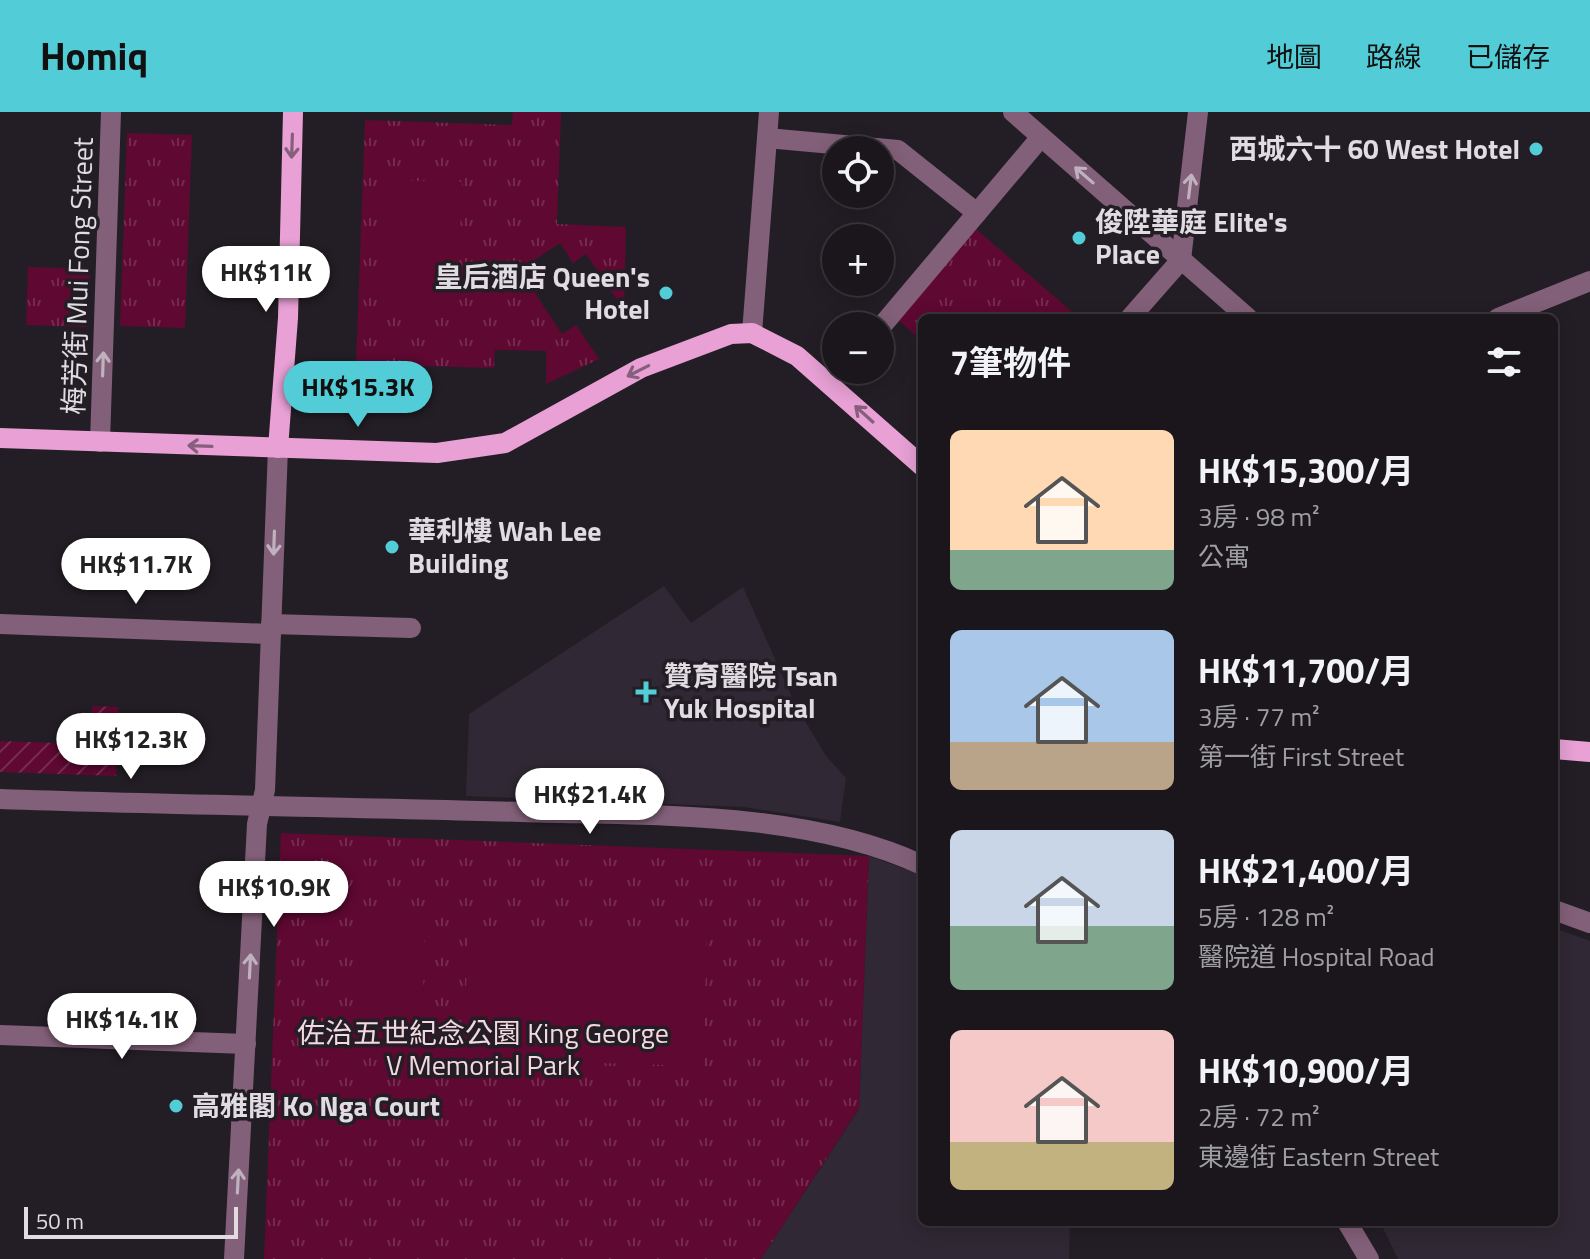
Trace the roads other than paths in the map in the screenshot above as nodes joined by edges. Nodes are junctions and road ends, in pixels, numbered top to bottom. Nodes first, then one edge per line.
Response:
1 (111, 112) edge
2 (293, 112) edge
3 (769, 112) edge
4 (1013, 112) edge
5 (1198, 112) edge
6 (1041, 137) junction
7 (767, 138) junction
8 (977, 213) junction
9 (1181, 260) junction
10 (1590, 281) edge
11 (893, 312) edge
12 (1134, 314) edge
13 (1243, 314) edge
14 (1508, 314) edge
15 (752, 333) junction
16 (0, 438) edge
17 (100, 442) junction
18 (278, 448) junction
19 (918, 462) edge
20 (0, 624) edge
21 (411, 628) dead end
22 (271, 629) junction
23 (1558, 749) edge
24 (1590, 752) edge
25 (0, 799) edge
26 (261, 808) junction
27 (918, 864) edge
28 (1558, 911) edge
29 (1590, 923) edge
30 (0, 1035) edge
31 (246, 1044) junction
32 (1349, 1226) edge
33 (234, 1259) edge
34 (1369, 1259) edge

17 -> 1 street, 梅芳街 Mui Fong Street
2 -> 18 main road
3 - 7 street
4 - 6 street
9 -> 5 street
6 - 8 street
9 -> 6 street
7 - 8 street
7 - 15 street
8 - 11 street
9 - 12 street
9 - 13 street
10 - 14 street
15 -> 18 main road
19 -> 15 main road
16 - 17 main road
18 -> 17 main road
18 -> 22 street
20 - 22 street
21 - 22 street
22 - 26 street
23 - 24 main road
25 - 26 street
26 - 27 street
31 -> 26 street
28 - 29 street
30 - 31 street
33 -> 31 street
32 - 34 street

